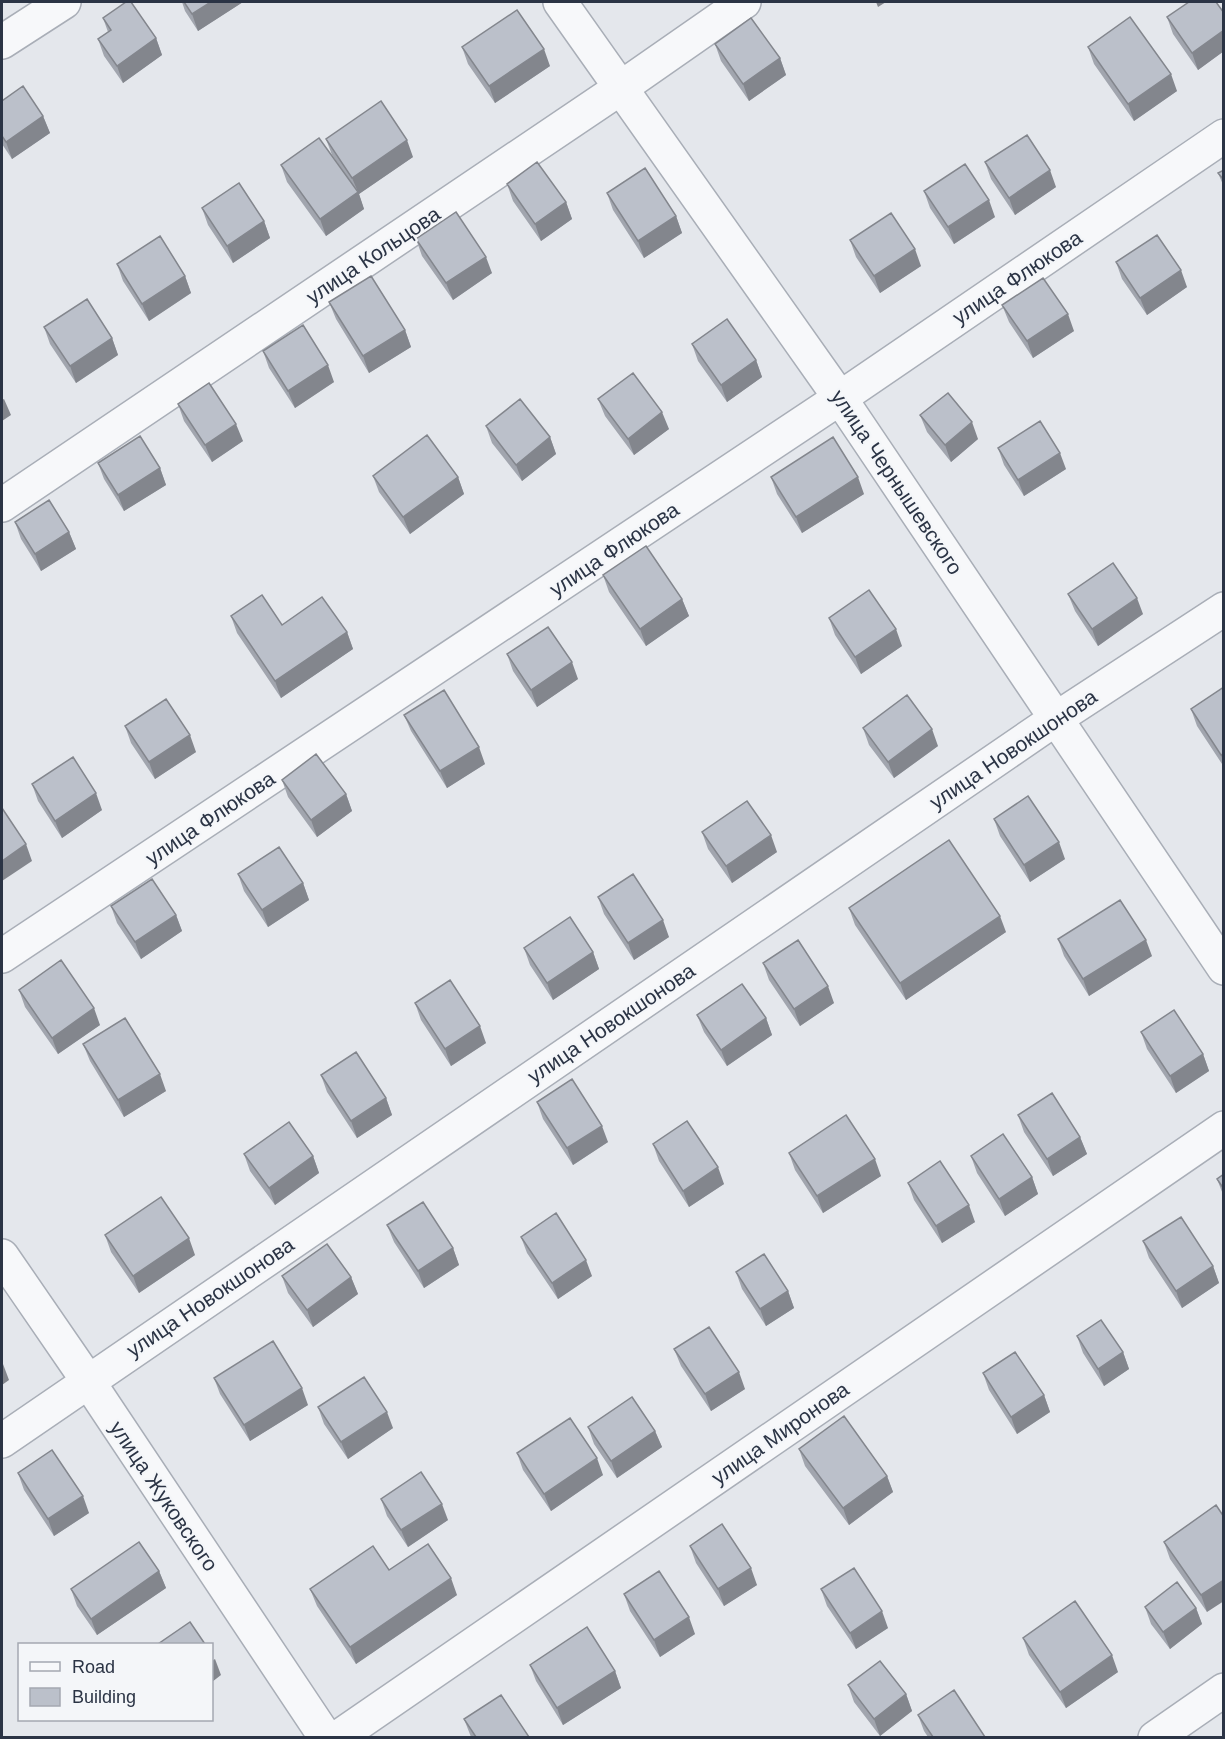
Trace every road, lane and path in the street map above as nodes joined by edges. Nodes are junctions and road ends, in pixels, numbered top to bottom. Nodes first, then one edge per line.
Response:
1 (64, 2) edge
2 (560, 2) edge
3 (744, 2) edge
4 (2, 42) edge
5 (621, 87) junction
6 (1224, 136) edge
7 (840, 398) junction
8 (2, 505) edge
9 (1224, 609) edge
10 (1057, 718) junction
11 (2, 956) edge
12 (1224, 968) edge
13 (1224, 1128) edge
14 (2, 1256) edge
15 (88, 1381) junction
16 (2, 1441) edge
17 (1224, 1690) edge
18 (326, 1737) edge
19 (337, 1737) edge
20 (1155, 1737) edge

1 - 4 street
2 - 5 street, улица Чернышевского
3 - 5 street, улица Кольцова
5 - 7 street, улица Чернышевского
5 - 8 street, улица Кольцова
6 - 7 street, улица Флюкова
7 - 10 street, улица Чернышевского
7 - 11 street, улица Флюкова
9 - 10 street, улица Новокшонова
10 - 12 street, улица Чернышевского
10 - 15 street, улица Новокшонова
13 - 19 street, улица Миронова
14 - 15 street, улица Жуковского
15 - 16 street, улица Новокшонова
15 - 18 street, улица Жуковского
17 - 20 street

